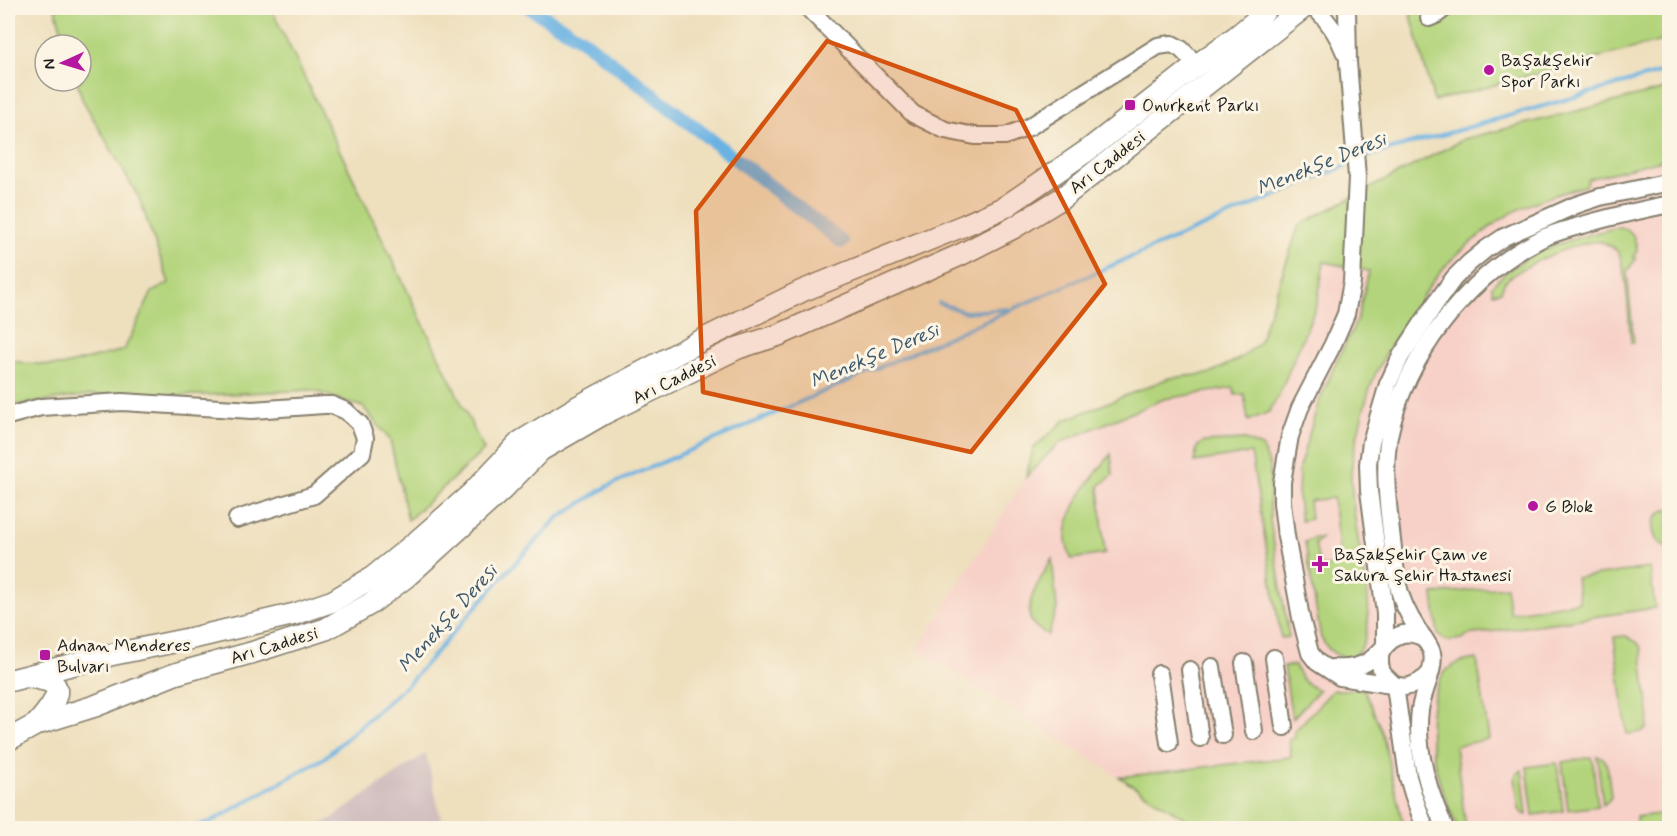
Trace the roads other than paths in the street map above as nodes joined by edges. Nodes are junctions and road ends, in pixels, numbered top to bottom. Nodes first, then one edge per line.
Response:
1 (808, 8) edge
2 (1242, 8) edge
3 (1267, 8) edge
4 (1303, 8) edge
5 (1315, 8) edge
6 (1347, 8) edge
7 (1446, 8) edge
8 (1429, 18) dead end
9 (1237, 36) junction
10 (1348, 62) junction
11 (1197, 65) junction
12 (1670, 182) edge
13 (1670, 204) edge
14 (8, 416) edge
15 (237, 519) dead end
16 (1424, 638) junction
17 (1385, 645) junction
18 (1274, 658) dead end
19 (1244, 663) dead end
20 (1212, 667) dead end
21 (1325, 668) junction
22 (1190, 670) dead end
23 (1431, 672) junction
24 (1159, 674) dead end
25 (16, 679) edge
26 (1395, 686) junction
27 (37, 724) junction
28 (1284, 727) dead end
29 (1254, 731) dead end
30 (1222, 735) dead end
31 (1200, 738) dead end
32 (8, 740) edge
33 (1169, 743) dead end
34 (1425, 828) edge
35 (1445, 828) edge

1 - 11 street
2 - 9 main road
3 - 9 main road, Arı Caddesi
4 - 27 main road, Arı Caddesi
5 - 10 street
6 - 10 street
7 - 8 street
9 - 11 main road, Arı Caddesi
10 - 21 street
11 - 25 main road, Arı Caddesi
12 - 17 street
13 - 16 street
14 - 15 street
16 - 17 street
16 - 23 street
17 - 21 street
17 - 26 street
18 - 28 street
19 - 29 street
20 - 30 street
21 - 26 street
22 - 31 street
23 - 26 street
23 - 35 street
24 - 33 street
25 - 27 main road
26 - 34 street
27 - 32 main road

